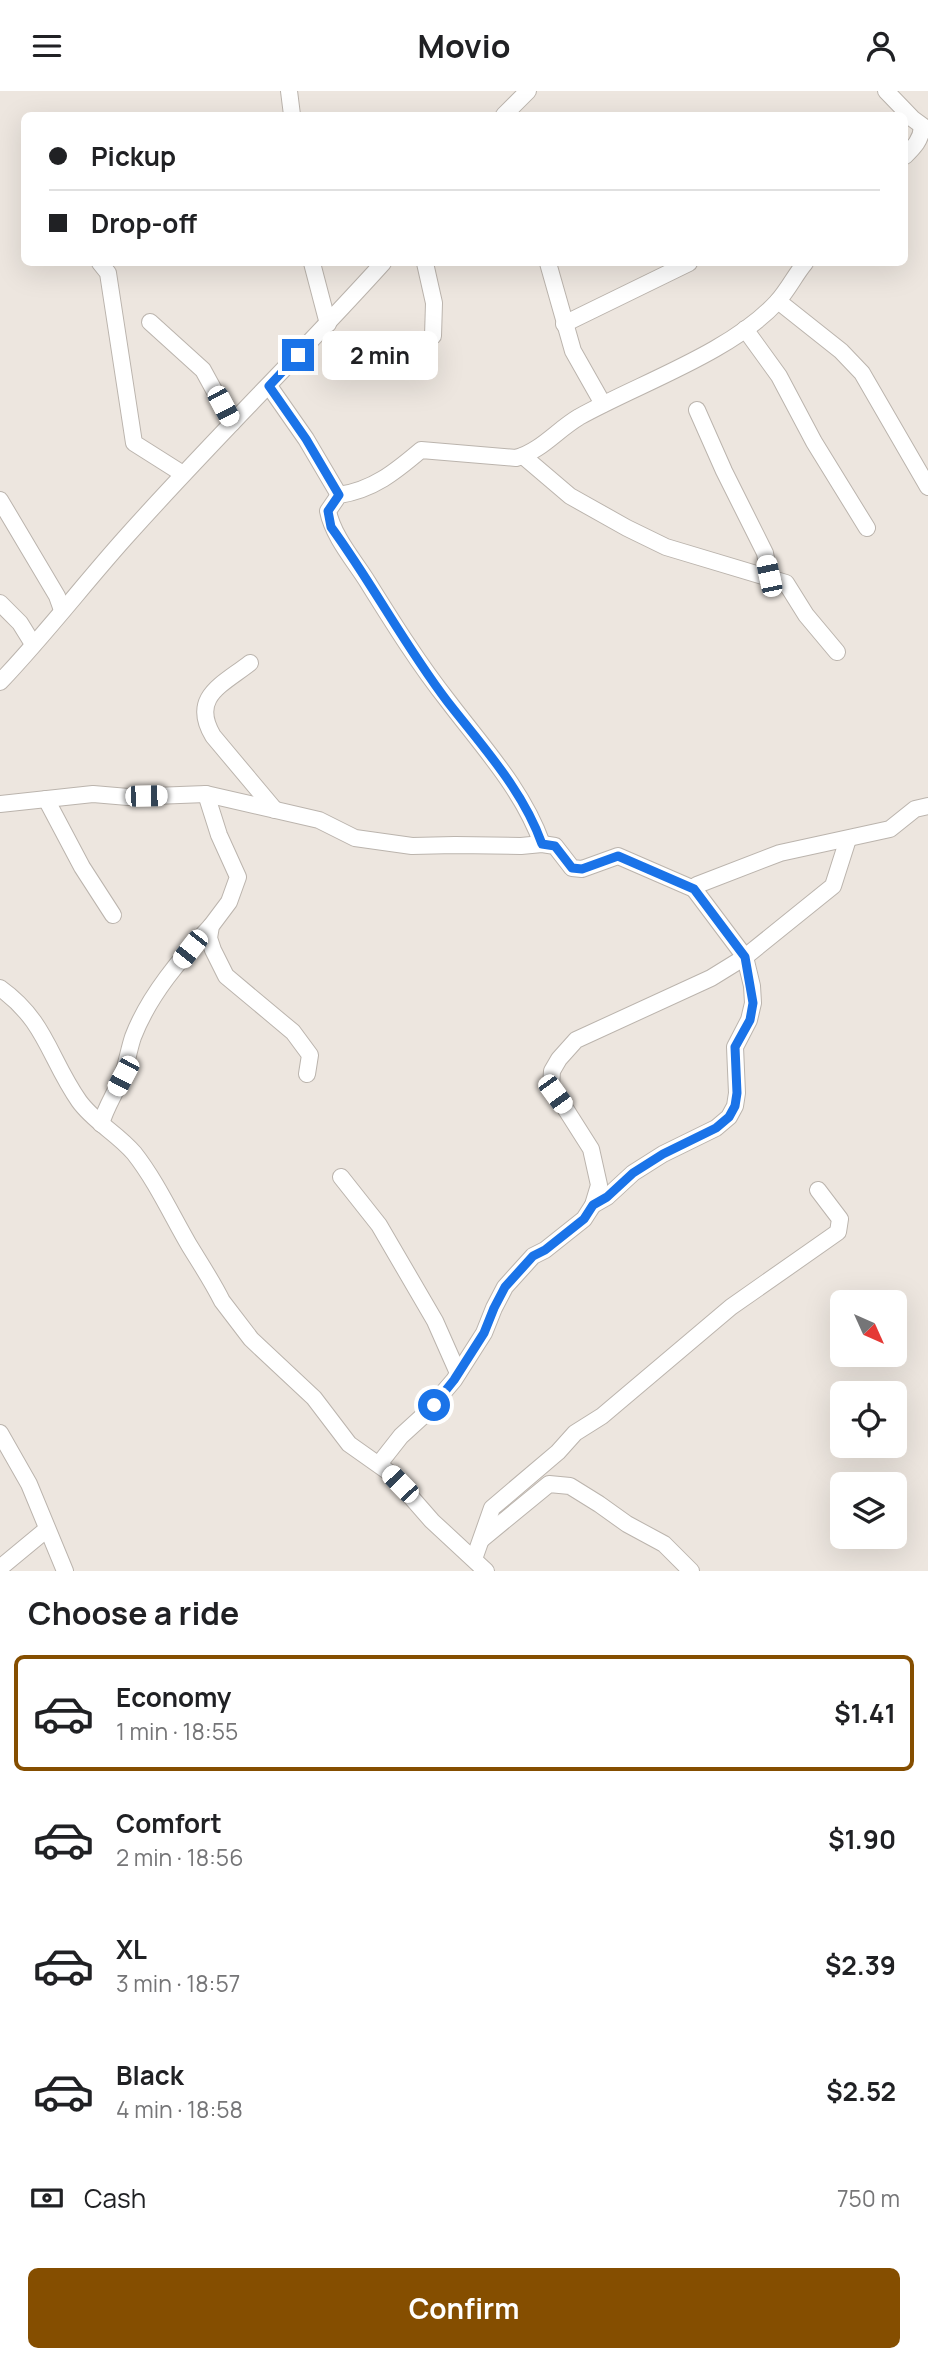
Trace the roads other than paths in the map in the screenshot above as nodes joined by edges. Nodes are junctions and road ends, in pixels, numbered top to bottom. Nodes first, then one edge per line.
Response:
1 (289, 91) edge
2 (528, 91) edge
3 (886, 91) edge
4 (292, 112) edge
5 (507, 112) edge
6 (908, 112) edge
7 (908, 112) edge
8 (925, 129) edge
9 (908, 153) edge
10 (102, 266) edge
11 (313, 266) edge
12 (380, 266) edge
13 (426, 266) edge
14 (549, 266) edge
15 (683, 266) edge
16 (804, 266) edge
17 (778, 301) junction
18 (150, 322) dead end
19 (328, 324) junction
20 (564, 324) junction
21 (745, 329) junction
22 (433, 336) dead end
23 (269, 386) junction
24 (603, 404) junction
25 (697, 410) dead end
26 (232, 423) junction
27 (523, 456) junction
28 (183, 474) junction
29 (928, 487) edge
30 (339, 495) junction
31 (0, 500) edge
32 (867, 528) dead end
33 (769, 576) junction
34 (0, 603) edge
35 (62, 610) junction
36 (33, 644) junction
37 (837, 652) dead end
38 (250, 663) dead end
39 (0, 683) edge
40 (206, 794) junction
41 (47, 799) junction
42 (0, 804) edge
43 (928, 806) edge
44 (275, 810) junction
45 (848, 839) junction
46 (542, 844) junction
47 (694, 889) junction
48 (113, 915) dead end
49 (211, 926) junction
50 (745, 957) junction
51 (0, 988) edge
52 (307, 1074) dead end
53 (101, 1124) junction
54 (341, 1177) dead end
55 (818, 1190) dead end
56 (593, 1205) junction
57 (458, 1373) junction
58 (0, 1433) edge
59 (379, 1464) junction
60 (47, 1529) junction
61 (479, 1541) junction
62 (474, 1559) junction
63 (0, 1568) edge
64 (65, 1571) edge
65 (486, 1571) edge
66 (691, 1571) edge

1 - 4 street
2 - 5 street
3 - 6 street
7 - 8 street
8 - 9 street
10 - 28 street
11 - 19 street
12 - 19 street
13 - 22 street
14 - 20 street
15 - 20 street
16 - 17 street
17 - 21 street
17 - 29 street
18 - 26 street
19 - 23 street
20 - 24 street
21 - 24 street
21 - 32 street
23 - 26 street
23 - 30 street
24 - 27 street
25 - 33 street
26 - 28 street
27 - 30 street
27 - 33 street
28 - 35 street
30 - 46 street
31 - 35 street
33 - 37 street
34 - 36 street
35 - 36 street
36 - 39 street
38 - 44 street
40 - 41 street
40 - 44 street
40 - 49 street
41 - 42 street
41 - 48 street
43 - 45 street
44 - 46 street
45 - 47 street
45 - 50 street
46 - 47 street
47 - 50 street
49 - 52 street
49 - 53 street
50 - 56 street
50 - 56 street
51 - 53 street
53 - 59 street
54 - 57 street
55 - 61 street
56 - 57 street
57 - 59 street
58 - 60 street
59 - 62 street
60 - 63 street
60 - 64 street
61 - 62 street
61 - 66 street
62 - 65 street

